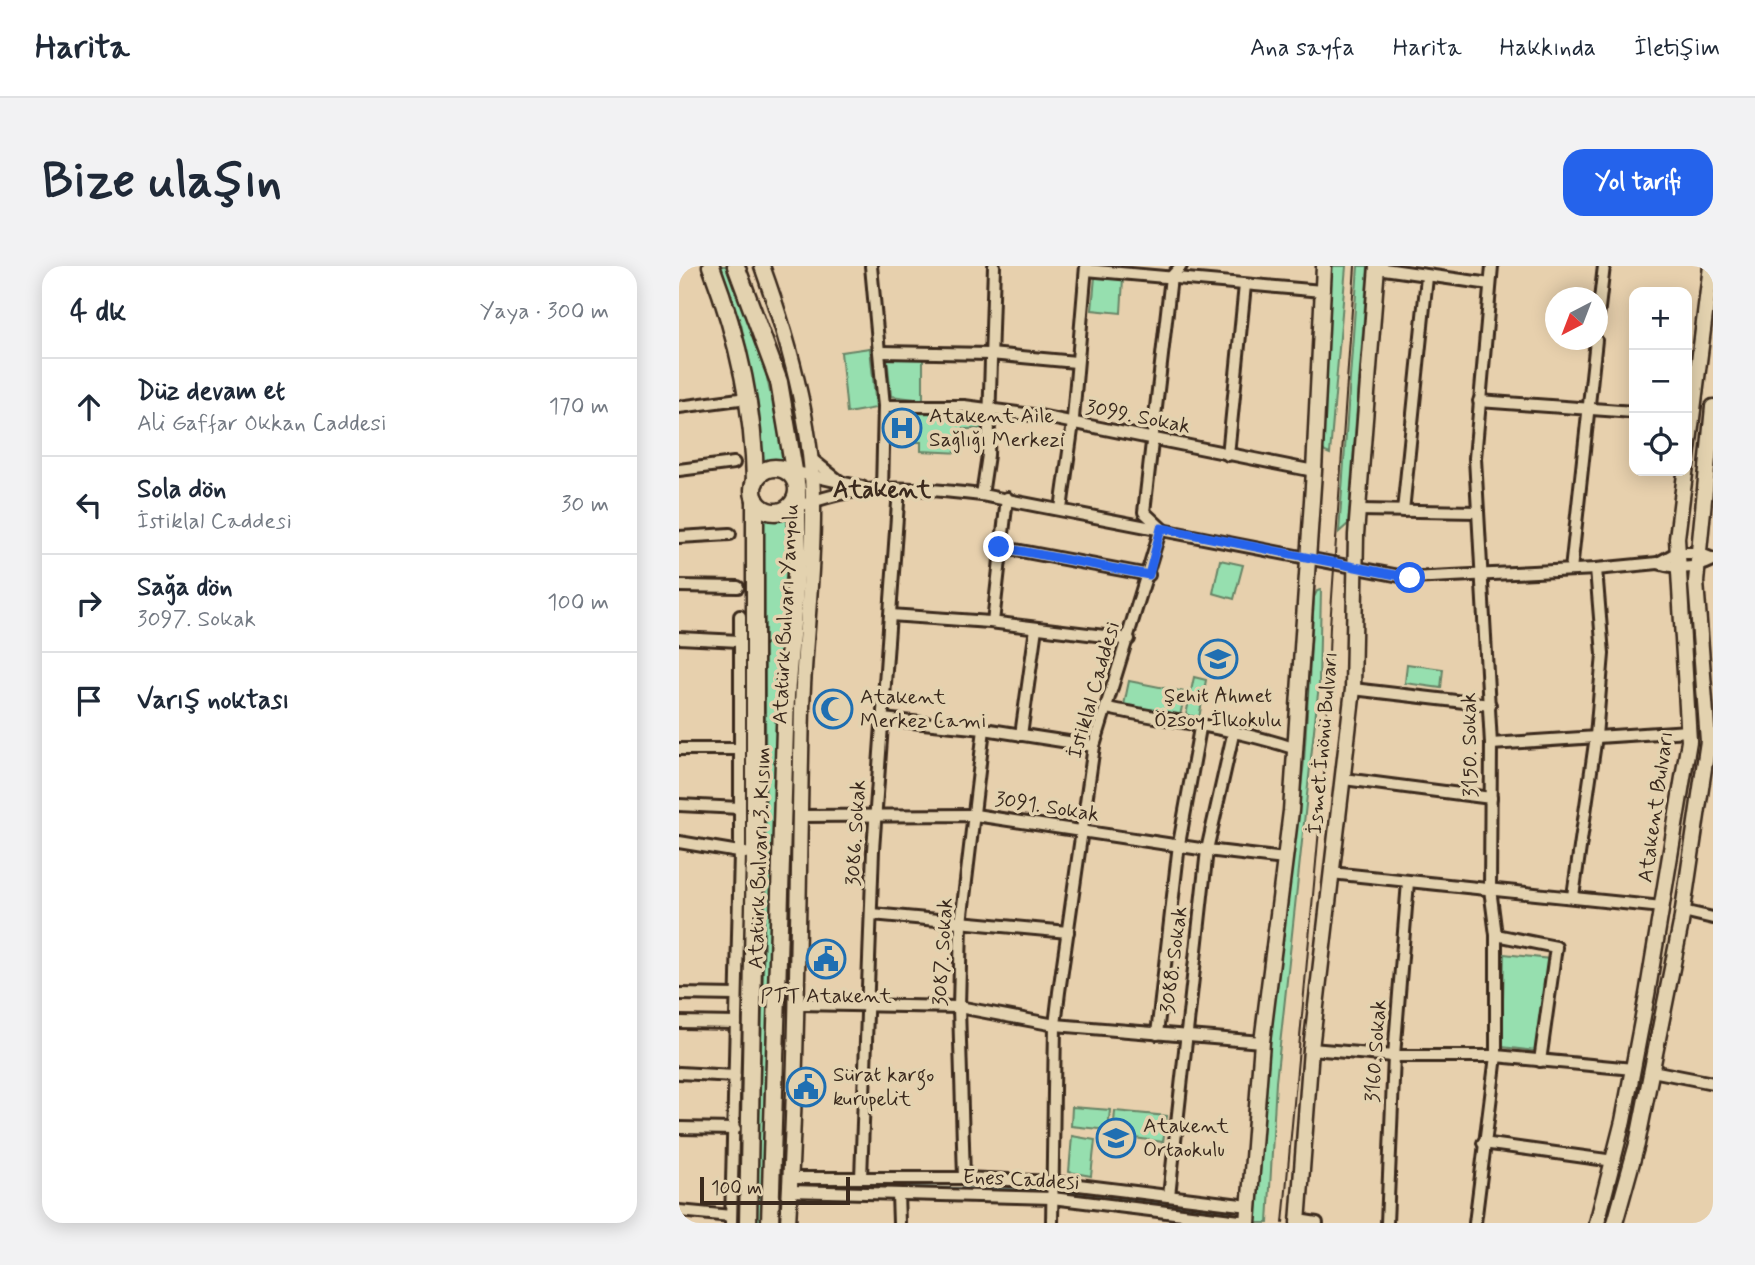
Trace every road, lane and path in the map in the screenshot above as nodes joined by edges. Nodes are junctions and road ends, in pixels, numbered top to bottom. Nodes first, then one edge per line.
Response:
1 (711, 266) edge
2 (736, 266) edge
3 (762, 266) edge
4 (871, 266) edge
5 (879, 266) edge
6 (994, 266) edge
7 (1181, 266) edge
8 (1324, 266) edge
9 (1493, 266) edge
10 (1604, 266) edge
11 (1711, 266) edge
12 (1377, 267) edge
13 (1086, 268) edge
14 (1171, 277) junction
15 (1427, 277) junction
16 (1490, 284) junction
17 (1245, 285) junction
18 (1602, 287) edge
19 (1322, 291) junction
20 (1595, 350) edge
21 (881, 352) junction
22 (990, 354) junction
23 (1076, 362) junction
24 (747, 398) junction
25 (1479, 401) junction
26 (884, 406) junction
27 (679, 407) edge
28 (1713, 407) edge
29 (1588, 409) junction
30 (990, 410) junction
31 (1629, 412) edge
32 (1690, 413) edge
33 (1073, 423) junction
34 (1154, 439) junction
35 (1228, 455) junction
36 (809, 457) junction
37 (734, 463) dead end
38 (679, 470) edge
39 (1314, 471) junction
40 (1684, 476) edge
41 (755, 482) junction
42 (797, 489) junction
43 (842, 489) junction
44 (899, 489) junction
45 (882, 490) junction
46 (982, 495) junction
47 (1007, 498) junction
48 (755, 499) junction
49 (1061, 509) junction
50 (1359, 510) junction
51 (1403, 511) junction
52 (1478, 512) junction
53 (813, 518) junction
54 (1161, 528) junction
55 (730, 534) dead end
56 (679, 537) edge
57 (999, 547) junction
58 (1676, 553) junction
59 (1307, 559) junction
60 (1713, 559) edge
61 (1697, 561) junction
62 (1658, 563) junction
63 (1355, 567) junction
64 (1596, 569) junction
65 (1677, 569) junction
66 (1571, 570) junction
67 (1149, 575) junction
68 (1482, 576) junction
69 (679, 586) edge
70 (739, 587) dead end
71 (890, 615) junction
72 (740, 616) dead end
73 (993, 622) junction
74 (1036, 628) junction
75 (679, 638) edge
76 (1129, 639) junction
77 (740, 641) junction
78 (1707, 642) edge
79 (1353, 689) junction
80 (1490, 705) junction
81 (1107, 708) junction
82 (881, 719) junction
83 (1200, 727) junction
84 (984, 729) junction
85 (1234, 730) junction
86 (1711, 730) edge
87 (1689, 731) junction
88 (1021, 735) junction
89 (1596, 736) junction
90 (1491, 744) junction
91 (1094, 746) junction
92 (679, 749) edge
93 (740, 749) junction
94 (1296, 749) junction
95 (1344, 779) junction
96 (1491, 798) junction
97 (679, 805) edge
98 (740, 808) junction
99 (876, 813) junction
100 (975, 815) junction
101 (801, 816) junction
102 (1082, 832) junction
103 (679, 842) edge
104 (1179, 844) junction
105 (1207, 850) junction
106 (747, 853) junction
107 (1285, 859) junction
108 (1331, 873) junction
109 (1409, 882) junction
110 (1490, 889) junction
111 (1573, 896) junction
112 (1662, 907) junction
113 (1683, 911) junction
114 (872, 914) junction
115 (1713, 918) edge
116 (961, 923) junction
117 (1068, 932) junction
118 (1496, 935) junction
119 (679, 994) edge
120 (736, 995) junction
121 (797, 1004) junction
122 (869, 1006) junction
123 (959, 1007) junction
124 (679, 1022) edge
125 (736, 1023) junction
126 (1055, 1025) junction
127 (1157, 1034) junction
128 (1185, 1036) junction
129 (1262, 1042) junction
130 (1311, 1049) junction
131 (1394, 1056) junction
132 (1496, 1056) junction
133 (1540, 1061) junction
134 (1633, 1069) junction
135 (1652, 1071) junction
136 (679, 1073) edge
137 (735, 1076) junction
138 (1713, 1083) edge
139 (679, 1128) edge
140 (735, 1129) junction
141 (1483, 1143) junction
142 (1614, 1161) junction
143 (861, 1178) junction
144 (964, 1178) junction
145 (1054, 1182) junction
146 (790, 1185) junction
147 (898, 1194) junction
148 (1168, 1196) junction
149 (1052, 1198) junction
150 (1249, 1206) junction
151 (679, 1211) edge
152 (731, 1220) edge
153 (1298, 1221) edge
154 (748, 1223) edge
155 (770, 1223) edge
156 (788, 1223) edge
157 (899, 1223) edge
158 (1052, 1223) edge
159 (1248, 1223) edge
160 (1317, 1223) edge
161 (1387, 1223) edge
162 (1475, 1223) edge
163 (1597, 1223) edge
164 (1615, 1223) edge

1 - 24 highway
2 - 42 highway, Atatürk Bulvarı 3. Kısım
3 - 36 main road, Atatürk Bulvarı Yanyolu
4 - 5 street
4 - 21 street
6 - 22 street
7 - 14 street
8 - 19 main road, İsmet İnönü Bulvarı
9 - 16 street, 3150. Sokak
10 - 18 street
11 - 32 main road, Atakent Bulvarı
12 - 15 street
12 - 50 main road, İsmet İnönü Bulvarı
13 - 14 street
13 - 23 street
14 - 17 street
14 - 34 street
15 - 16 street
15 - 51 street
16 - 25 street, 3150. Sokak
17 - 19 street
17 - 35 street
19 - 39 main road, İsmet İnönü Bulvarı
20 - 29 street
21 - 22 street
21 - 26 street
22 - 23 street
22 - 30 street
23 - 33 street
24 - 27 street
24 - 41 highway
25 - 29 street
25 - 52 street, 3150. Sokak
26 - 30 street, 3099. Sokak
26 - 45 street
28 - 61 main road, Atakent Bulvarı
29 - 31 street
29 - 66 street
30 - 33 street, 3099. Sokak
30 - 46 street
33 - 34 street, 3099. Sokak
33 - 49 street
34 - 35 street, 3099. Sokak
34 - 54 street
35 - 39 street, 3099. Sokak
36 - 42 main road, Atatürk Bulvarı Yanyolu
36 - 43 street
37 - 38 street
39 - 59 main road, İsmet İnönü Bulvarı
40 - 58 main road, Atakent Bulvarı
41 - 42 highway
41 - 48 highway, Atatürk Bulvarı 3. Kısım
42 - 43 street
42 - 43 street
42 - 48 highway
42 - 53 main road, Atatürk Bulvarı Yanyolu
42 - 155 highway, Atatürk Bulvarı 3. Kısım
43 - 45 street
43 - 53 street
44 - 45 street
44 - 46 street
44 - 71 street, 3086. Sokak
46 - 47 street
47 - 49 street
47 - 57 street
48 - 106 highway, Atatürk Bulvarı 3. Kısım
49 - 54 street
50 - 51 street
50 - 63 main road, İsmet İnönü Bulvarı
51 - 52 street
52 - 68 street, 3150. Sokak
53 - 101 main road, Atatürk Bulvarı Yanyolu
54 - 59 street
54 - 67 street, İstiklal Caddesi
55 - 56 street
57 - 67 street
57 - 73 street
58 - 61 street
58 - 62 street
58 - 65 main road, Atakent Bulvarı
59 - 63 street
59 - 94 main road, İsmet İnönü Bulvarı
60 - 61 street
61 - 65 street
61 - 78 main road, Atakent Bulvarı
62 - 64 street
62 - 65 street
63 - 68 street
63 - 79 main road, İsmet İnönü Bulvarı
64 - 66 street
64 - 89 street
65 - 87 main road, Atakent Bulvarı
66 - 68 street
67 - 76 street, İstiklal Caddesi
68 - 80 street, 3150. Sokak
69 - 70 street
71 - 73 street
71 - 82 street, 3086. Sokak
72 - 77 street, Atatürk Bulvarı Yanyolu
73 - 74 street
74 - 76 street
74 - 88 street
75 - 77 street
76 - 81 street, İstiklal Caddesi
77 - 93 street, Atatürk Bulvarı Yanyolu
78 - 86 main road, Atakent Bulvarı
79 - 80 street
79 - 95 main road, İsmet İnönü Bulvarı
80 - 90 street, 3150. Sokak
81 - 83 street
81 - 91 street, İstiklal Caddesi
82 - 84 street
82 - 99 street, 3086. Sokak
83 - 85 street
83 - 104 street, 3088. Sokak
84 - 88 street
84 - 100 street, 3087. Sokak
85 - 94 street
85 - 105 street, 3088. Sokak
86 - 113 main road, Atakent Bulvarı
87 - 89 street
87 - 112 main road, Atakent Bulvarı
88 - 91 street
89 - 90 street
89 - 111 street
90 - 96 street, 3150. Sokak
91 - 102 street, İstiklal Caddesi
92 - 93 street
93 - 98 street, Atatürk Bulvarı Yanyolu
94 - 107 main road, İsmet İnönü Bulvarı
95 - 96 street
95 - 108 main road, İsmet İnönü Bulvarı
96 - 110 street, 3150. Sokak
97 - 98 street
98 - 106 street, Atatürk Bulvarı Yanyolu
99 - 100 street, 3091. Sokak
99 - 101 street, 3091. Sokak
99 - 114 street, 3086. Sokak
100 - 102 street, 3091. Sokak
100 - 116 street, 3087. Sokak
101 - 121 main road, Atatürk Bulvarı Yanyolu
102 - 104 street, 3091. Sokak
102 - 117 street, İstiklal Caddesi
103 - 106 street
104 - 105 street, 3091. Sokak
104 - 127 street, 3088. Sokak
105 - 107 street, 3091. Sokak
105 - 128 street, 3088. Sokak
106 - 120 street, Atatürk Bulvarı Yanyolu
106 - 154 highway, Atatürk Bulvarı 3. Kısım
107 - 129 main road, İsmet İnönü Bulvarı
108 - 109 street
108 - 130 main road, İsmet İnönü Bulvarı
109 - 110 street
109 - 131 street, 3160. Sokak
110 - 111 street
110 - 118 street, 3150. Sokak
111 - 112 street
112 - 134 main road, Atakent Bulvarı
113 - 115 street
113 - 135 main road, Atakent Bulvarı
114 - 116 street
114 - 122 street, 3086. Sokak
116 - 117 street
116 - 123 street, 3087. Sokak
117 - 126 street, İstiklal Caddesi
118 - 132 street, 3150. Sokak
118 - 133 street
119 - 120 street
120 - 125 street, Atatürk Bulvarı Yanyolu
121 - 122 street
121 - 146 main road, Atatürk Bulvarı Yanyolu
122 - 123 street
122 - 143 street, 3086. Sokak
123 - 126 street
123 - 144 street, 3087. Sokak
124 - 125 street
125 - 137 street, Atatürk Bulvarı Yanyolu
126 - 127 street
126 - 145 street, İstiklal Caddesi
127 - 128 street
128 - 129 street
128 - 148 street, 3088. Sokak
129 - 150 main road, İsmet İnönü Bulvarı
130 - 131 street
130 - 153 main road, İsmet İnönü Bulvarı
131 - 132 street
131 - 161 street, 3160. Sokak
132 - 133 street
132 - 141 street, 3150. Sokak
133 - 134 street
134 - 142 main road, Atakent Bulvarı
135 - 138 street
135 - 164 main road, Atakent Bulvarı
136 - 137 street
137 - 140 street, Atatürk Bulvarı Yanyolu
139 - 140 street
140 - 152 street, Atatürk Bulvarı Yanyolu
141 - 142 street
141 - 162 street, 3150. Sokak
142 - 163 main road, Atakent Bulvarı
143 - 144 street, Enes Caddesi
143 - 146 street, Enes Caddesi
144 - 145 street, Enes Caddesi
145 - 148 street, Enes Caddesi
145 - 149 street, İstiklal Caddesi
146 - 147 street, Enes Caddesi
146 - 156 main road, Atatürk Bulvarı Yanyolu
147 - 149 street, Enes Caddesi
147 - 157 street
148 - 150 street, Enes Caddesi
149 - 158 street, İstiklal Caddesi
149 - 159 street, Enes Caddesi
150 - 159 main road, İsmet İnönü Bulvarı
151 - 152 street
153 - 160 street

